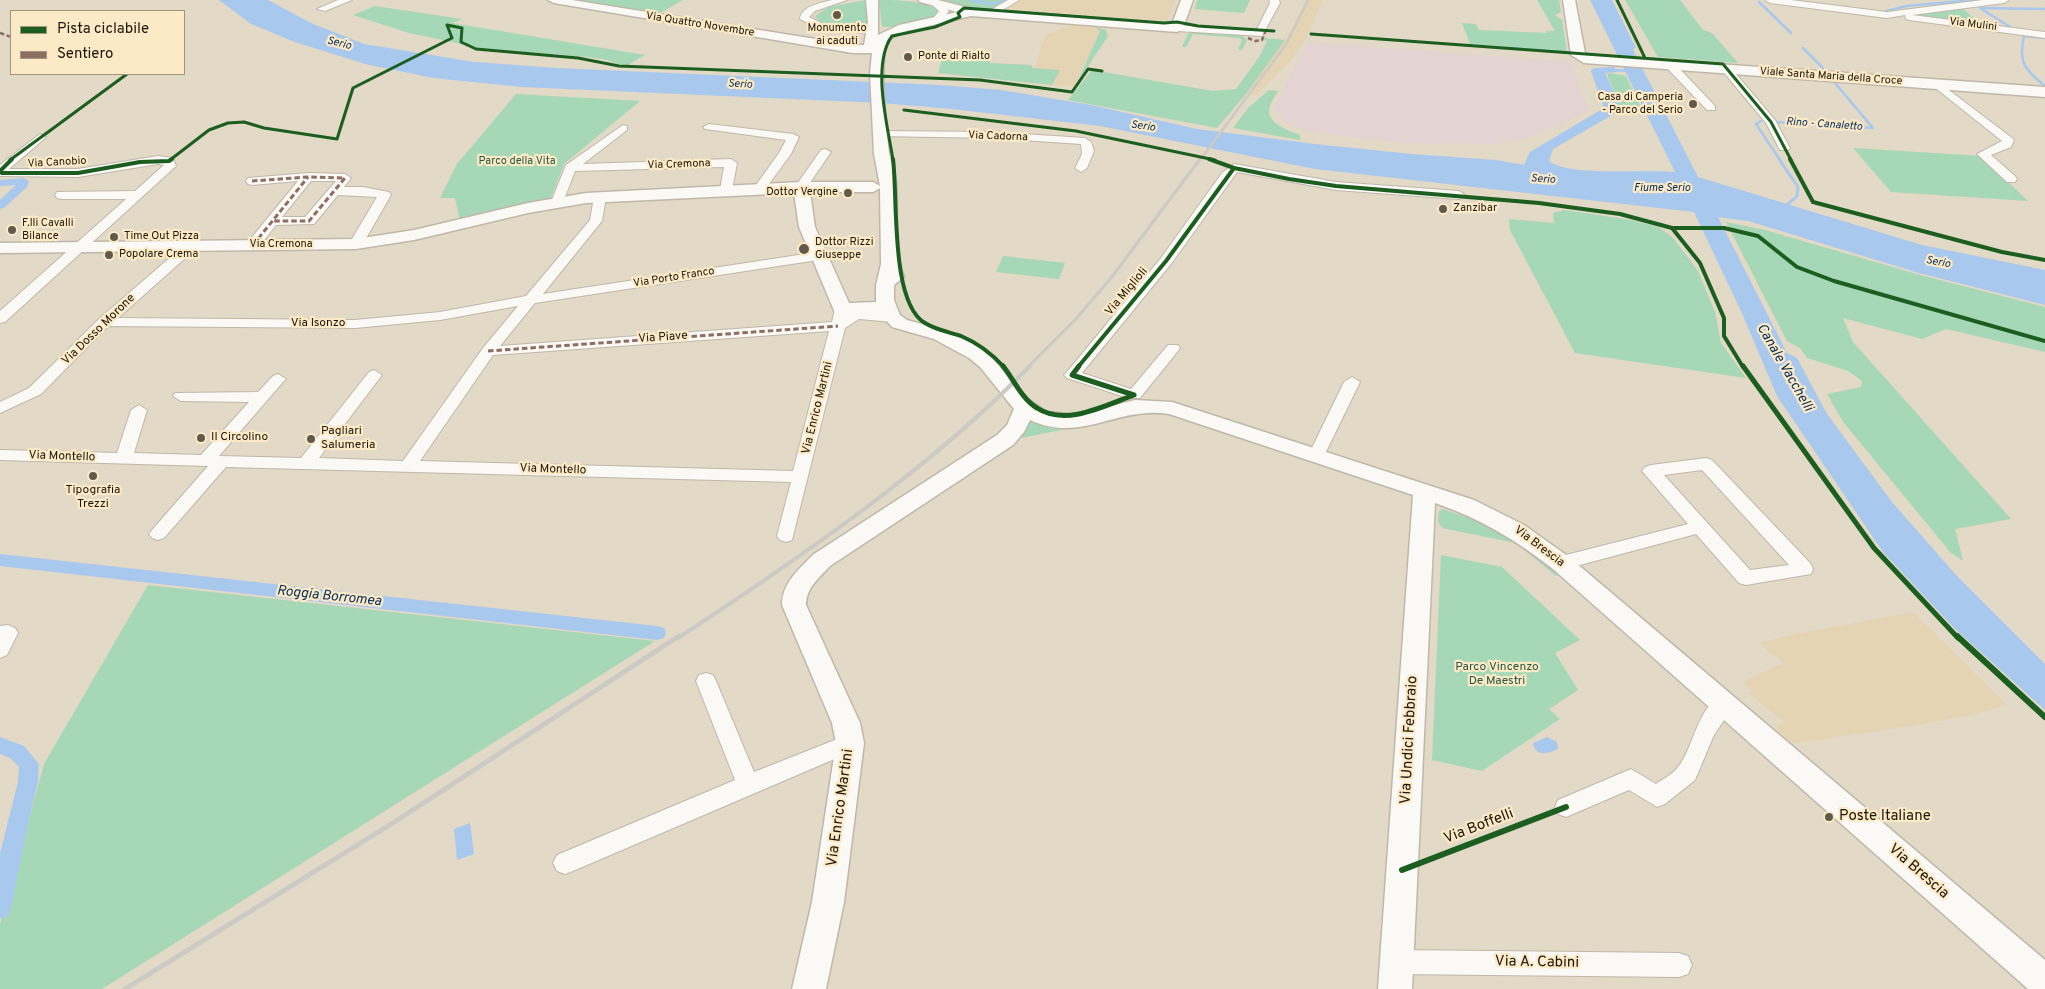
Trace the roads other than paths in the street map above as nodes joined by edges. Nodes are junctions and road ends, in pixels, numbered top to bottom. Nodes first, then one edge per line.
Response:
1 (347, 0) edge
2 (554, 0) edge
3 (842, 0) edge
4 (872, 0) edge
5 (1014, 0) edge
6 (1187, 0) edge
7 (1274, 0) edge
8 (1569, 0) edge
9 (1770, 0) edge
10 (2004, 0) edge
11 (930, 1) edge
12 (1962, 5) junction
13 (322, 9) dead end
14 (974, 13) junction
15 (990, 14) junction
16 (1901, 16) dead end
17 (937, 20) junction
18 (878, 26) junction
19 (903, 28) junction
20 (1177, 28) junction
21 (1990, 28) junction
22 (2045, 35) edge
23 (871, 47) junction
24 (1670, 65) junction
25 (1726, 69) junction
26 (1937, 84) junction
27 (2045, 92) edge
28 (1711, 108) dead end
29 (777, 122) dead end
30 (709, 127) dead end
31 (623, 128) dead end
32 (880, 129) junction
33 (768, 134) junction
34 (40, 137) dead end
35 (1784, 148) dead end
36 (825, 152) dead end
37 (570, 168) junction
38 (1081, 168) dead end
39 (308, 177) junction
40 (2010, 179) dead end
41 (252, 181) dead end
42 (879, 184) junction
43 (801, 187) junction
44 (759, 189) junction
45 (726, 190) junction
46 (335, 191) junction
47 (139, 195) junction
48 (1459, 195) dead end
49 (61, 196) dead end
50 (600, 197) junction
51 (557, 202) junction
52 (274, 221) junction
53 (356, 244) junction
54 (253, 245) junction
55 (193, 246) junction
56 (78, 247) junction
57 (0, 248) edge
58 (818, 256) junction
59 (890, 264) junction
60 (530, 300) junction
61 (890, 312) junction
62 (840, 318) junction
63 (0, 320) edge
64 (104, 322) junction
65 (918, 327) junction
66 (1173, 348) dead end
67 (488, 351) junction
68 (374, 375) dead end
69 (278, 380) dead end
70 (1352, 382) dead end
71 (181, 396) dead end
72 (263, 397) junction
73 (1135, 400) junction
74 (0, 408) edge
75 (1024, 409) junction
76 (139, 410) dead end
77 (0, 455) edge
78 (1316, 456) junction
79 (124, 458) junction
80 (214, 461) junction
81 (306, 463) junction
82 (408, 466) junction
83 (800, 477) junction
84 (1424, 492) junction
85 (1699, 527) junction
86 (158, 534) dead end
87 (786, 536) dead end
88 (1560, 562) junction
89 (0, 634) edge
90 (0, 650) edge
91 (706, 682) dead end
92 (1724, 704) junction
93 (846, 729) junction
94 (748, 785) junction
95 (1566, 807) dead end
96 (565, 863) dead end
97 (1396, 962) junction
98 (1679, 965) dead end
99 (2045, 982) edge
100 (810, 989) edge
101 (1395, 989) edge

1 - 13 street
2 - 23 street, Via Quattro Novembre
3 - 18 street
4 - 18 street
5 - 15 street
6 - 20 street
7 - 20 street
8 - 24 main road, Viale Santa Maria della Croce
9 - 12 street
10 - 12 street
11 - 14 street
11 - 17 street
12 - 21 street
14 - 15 street
14 - 17 street
15 - 20 street
16 - 21 street, Via Mulini
17 - 19 street
18 - 19 street
18 - 23 street
19 - 23 street
21 - 22 street, Via Mulini
23 - 32 street
24 - 25 main road, Viale Santa Maria della Croce
24 - 28 street
25 - 26 main road, Viale Santa Maria della Croce
25 - 35 street
26 - 27 main road, Viale Santa Maria della Croce
26 - 40 street
29 - 33 street
30 - 33 street
31 - 37 street
32 - 38 street, Via Cadorna
32 - 42 street
33 - 44 street
34 - 47 street, Via Canobio
36 - 43 street
37 - 45 street, Via Cremona
37 - 51 street
39 - 41 street
39 - 46 street
39 - 52 street
42 - 43 street, Via Cremona
42 - 59 street
43 - 44 street, Via Cremona
43 - 58 street
44 - 45 street, Via Cremona
45 - 50 street, Via Cremona
46 - 52 street
46 - 53 street
47 - 49 street
47 - 56 street, Via Canobio
48 - 73 street, Via Miglioli
50 - 51 street, Via Cremona
50 - 60 street
51 - 53 street, Via Cremona
52 - 54 street
53 - 54 street, Via Cremona
54 - 55 street, Via Cremona
55 - 56 street, Via Cremona
55 - 64 street, Via Dosso Morone
56 - 57 street, Via Cremona
56 - 63 street
58 - 60 street, Via Porto Franco
58 - 62 street
59 - 61 street
59 - 65 street
60 - 64 street, Via Isonzo
60 - 67 street
61 - 62 street
61 - 65 street
62 - 67 street, Via Piave
62 - 83 street, Via Enrico Martini
64 - 74 street, Via Dosso Morone
65 - 75 street, Via Brescia
66 - 73 street
67 - 82 street
68 - 81 street
69 - 72 street
70 - 78 street
71 - 72 street
72 - 80 street
73 - 75 street, Via Brescia
73 - 78 street, Via Brescia
75 - 93 street
76 - 79 street
77 - 79 street, Via Montello
78 - 84 street, Via Brescia
79 - 80 street, Via Montello
80 - 81 street, Via Montello
80 - 86 street
81 - 82 street, Via Montello
82 - 83 street, Via Montello
83 - 87 street, Via Enrico Martini
84 - 88 street, Via Brescia
84 - 97 street, Via Undici Febbraio
85 - 85 street
85 - 88 street
88 - 92 street, Via Brescia
89 - 90 street
91 - 94 street
92 - 95 street
92 - 99 street, Via Brescia
93 - 94 street
93 - 100 street, Via Enrico Martini
94 - 96 street
97 - 98 street, Via A. Cabini
97 - 101 street, Via Undici Febbraio

